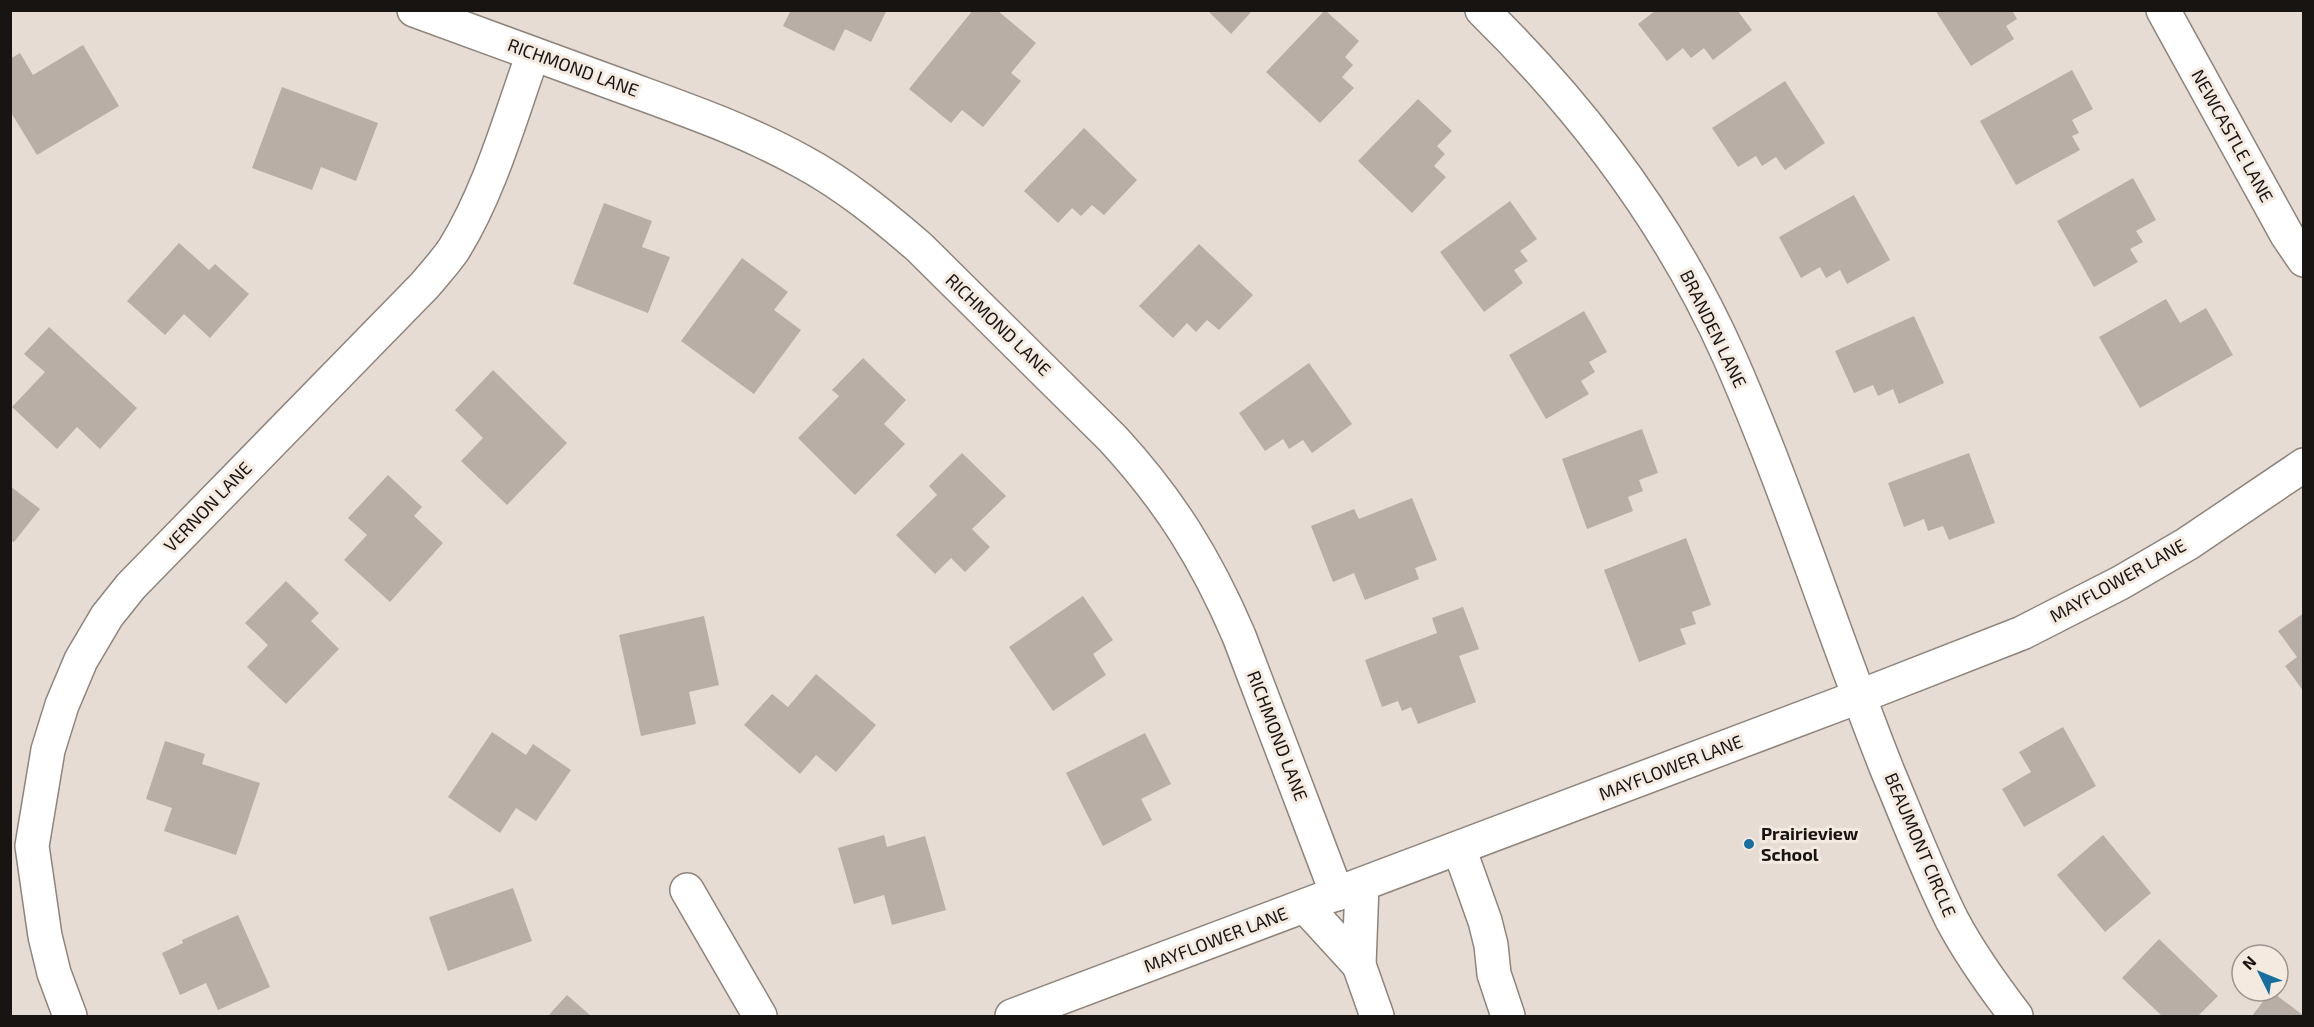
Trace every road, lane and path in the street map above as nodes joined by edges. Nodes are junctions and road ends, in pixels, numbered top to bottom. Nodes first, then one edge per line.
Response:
1 (414, 10) edge
2 (1482, 10) edge
3 (2163, 10) edge
4 (533, 54) junction
5 (2304, 260) edge
6 (2304, 465) edge
7 (1858, 697) junction
8 (1459, 848) junction
9 (687, 890) dead end
10 (1349, 890) junction
11 (1305, 906) junction
12 (1359, 965) junction
13 (70, 1017) edge
14 (760, 1017) edge
15 (1012, 1017) edge
16 (1377, 1017) edge
17 (1508, 1017) edge
18 (2016, 1017) edge

1 - 4 street, RICHMOND LANE
2 - 7 street, BRANDEN LANE
3 - 5 street, NEWCASTLE LANE
4 - 10 street, RICHMOND LANE
4 - 13 street, VERNON LANE
6 - 7 street, MAYFLOWER LANE
7 - 8 street, MAYFLOWER LANE
7 - 18 street, BEAUMONT CIRCLE
8 - 10 street, MAYFLOWER LANE
8 - 17 street
9 - 14 street
10 - 11 street, MAYFLOWER LANE
10 - 12 street
11 - 12 street
11 - 15 street, MAYFLOWER LANE
12 - 16 street

